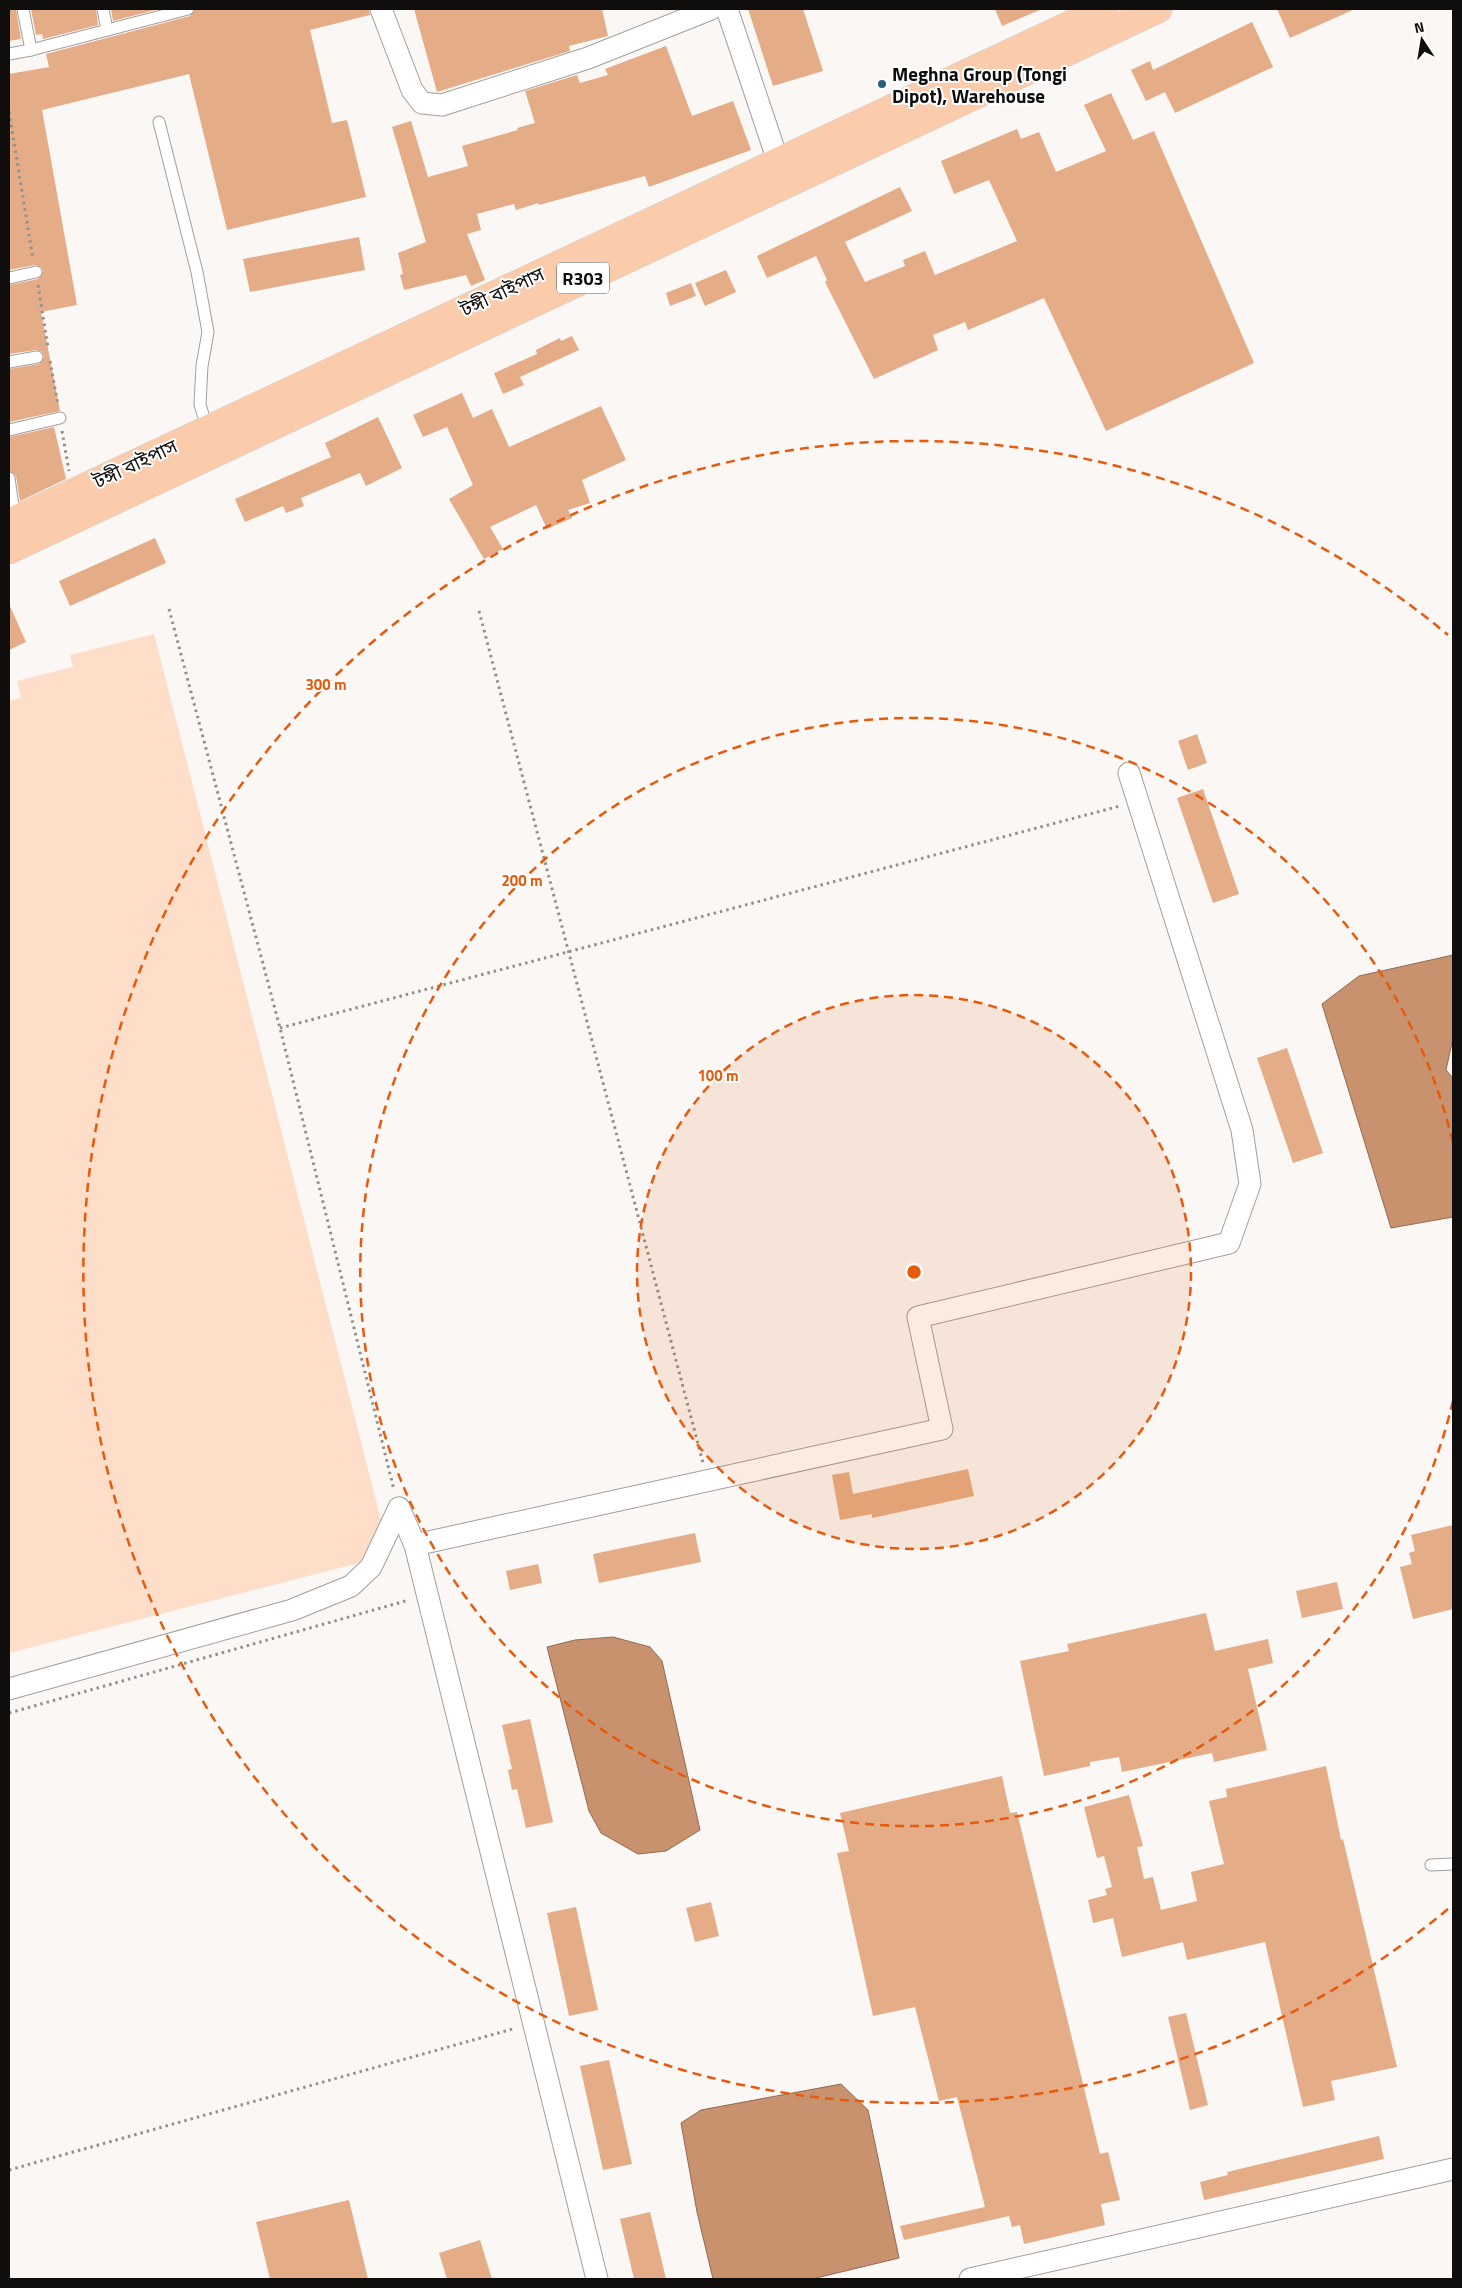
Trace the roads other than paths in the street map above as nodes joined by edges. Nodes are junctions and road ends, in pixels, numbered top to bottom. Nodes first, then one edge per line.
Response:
1 (23, 9) edge
2 (102, 9) edge
3 (188, 9) edge
4 (381, 9) edge
5 (711, 9) edge
6 (726, 9) edge
7 (1104, 9) edge
8 (1158, 9) edge
9 (107, 30) junction
10 (31, 50) junction
11 (9, 54) edge
12 (159, 122) dead end
13 (778, 161) junction
14 (36, 272) road end
15 (9, 278) edge
16 (37, 357) dead end
17 (9, 362) edge
18 (60, 418) road end
19 (207, 429) junction
20 (9, 430) edge
21 (9, 478) edge
22 (13, 521) edge
23 (9, 550) edge
24 (1129, 773) dead end
25 (415, 1546) junction
26 (9, 1689) edge
27 (1453, 1864) edge
28 (1431, 1865) dead end
29 (1453, 2169) edge
30 (597, 2279) edge
31 (970, 2279) edge

1 - 10 lane
2 - 9 lane
3 - 9 lane
4 - 5 street
6 - 13 street
7 - 13 main road, টঙ্গী বাইপাস / R303
8 - 23 main road, R303
9 - 10 lane
10 - 11 lane
12 - 19 lane
13 - 19 main road, টঙ্গী বাইপাস / R303
14 - 15 lane
16 - 17 lane
18 - 20 lane
19 - 22 main road, টঙ্গী বাইপাস / R303
21 - 22 lane
24 - 25 street
25 - 26 street
25 - 30 street
27 - 28 lane
29 - 31 street

